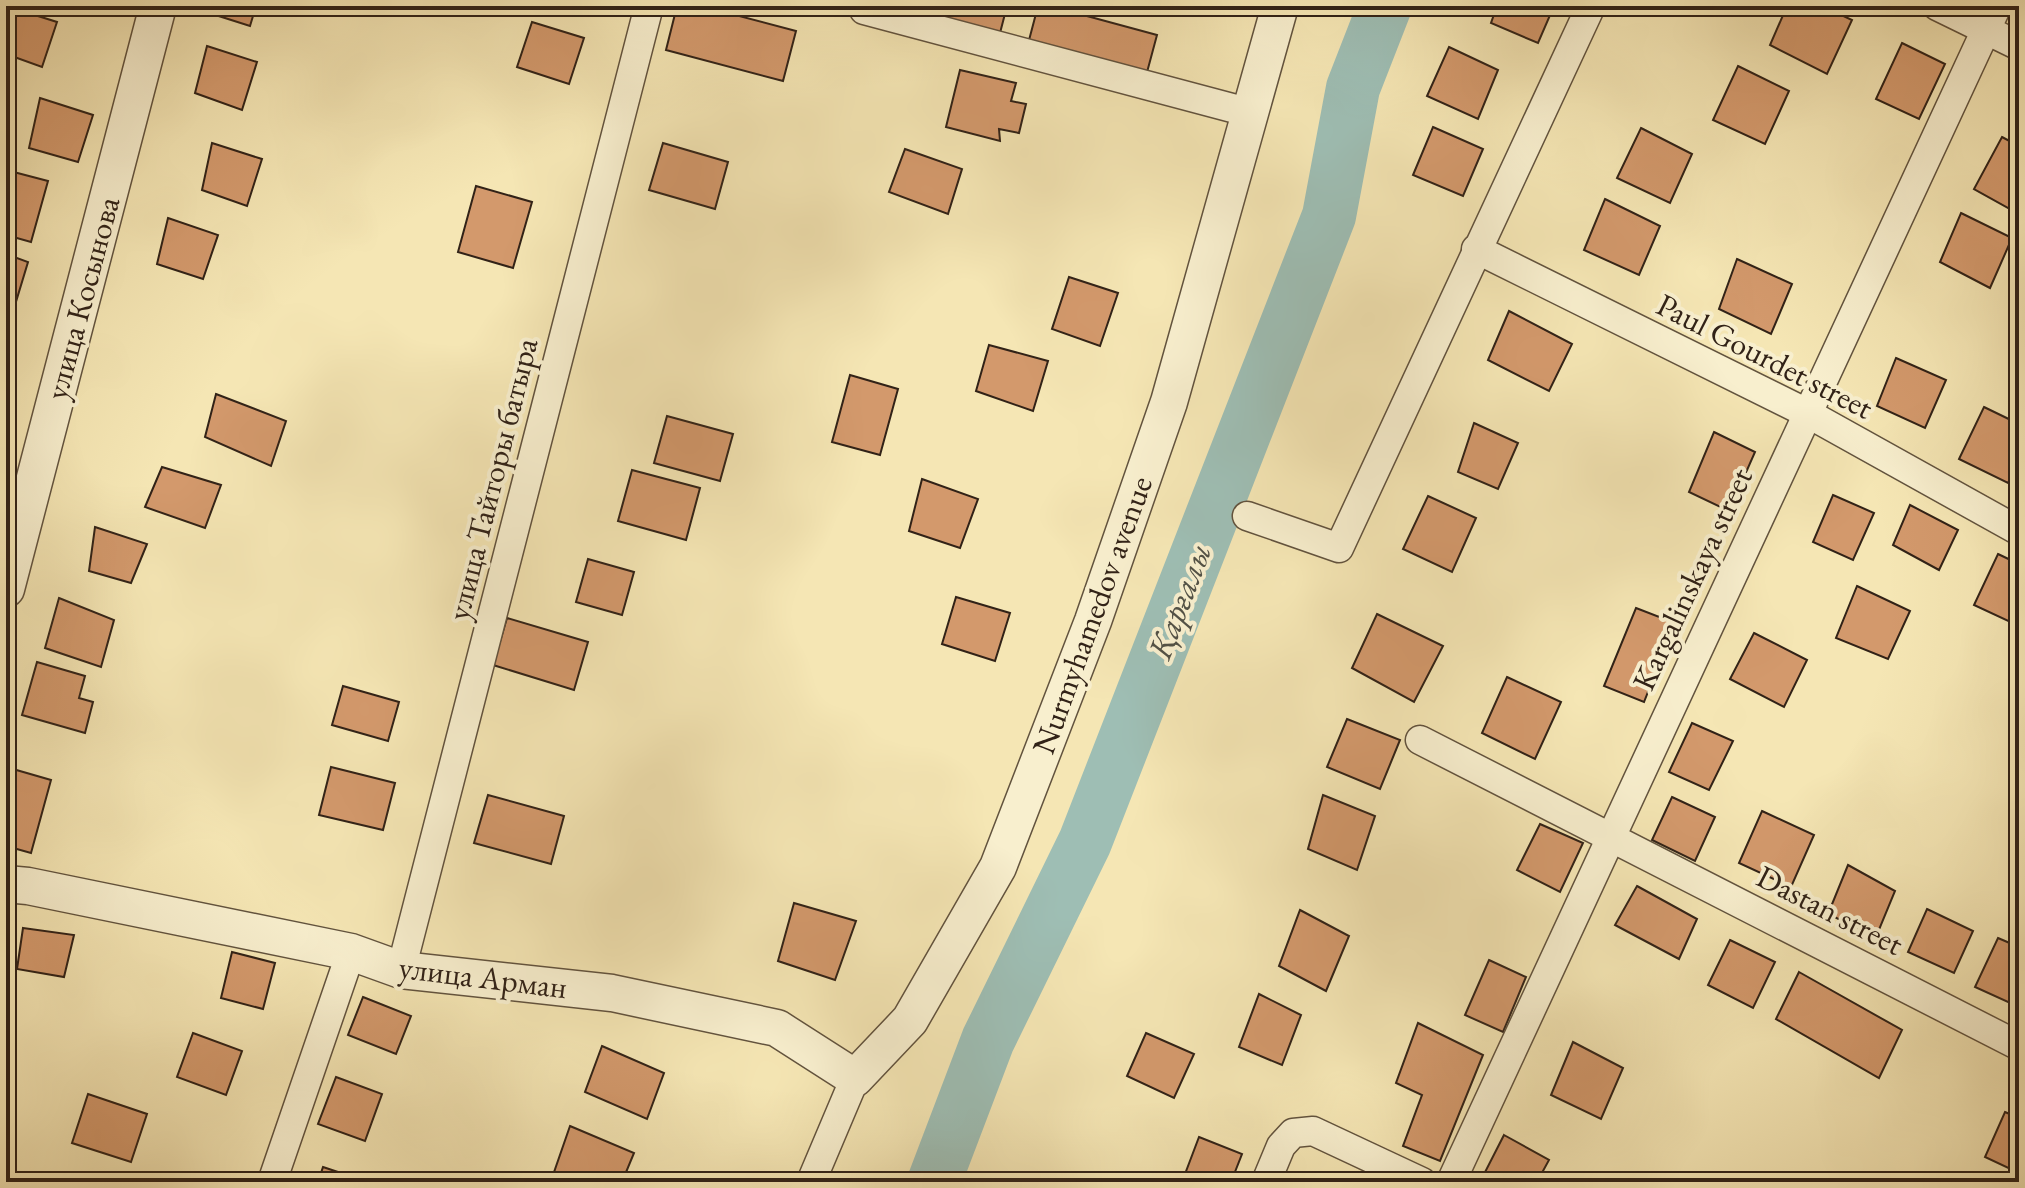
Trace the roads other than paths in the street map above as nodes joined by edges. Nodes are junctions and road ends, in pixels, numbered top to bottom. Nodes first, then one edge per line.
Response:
1 (158, 6) edge
2 (649, 6) edge
3 (1280, 6) edge
4 (1591, 6) edge
5 (1937, 6) edge
6 (864, 10) dead end
7 (1991, 18) edge
8 (2019, 46) edge
9 (1251, 113) junction
10 (1476, 249) junction
11 (1807, 413) junction
12 (1247, 516) dead end
13 (2019, 531) edge
14 (6, 589) edge
15 (1420, 740) dead end
16 (1609, 835) junction
17 (6, 884) edge
18 (351, 952) junction
19 (401, 970) junction
20 (2019, 1046) edge
21 (855, 1078) junction
22 (272, 1182) edge
23 (811, 1182) edge
24 (1266, 1182) edge
25 (1422, 1182) edge
26 (1451, 1182) edge

1 - 14 street, улица Косынова
2 - 19 street, улица Тайторы батыра
3 - 9 street, Nurmyhamedov avenue
4 - 10 street
5 - 7 street
6 - 9 street
7 - 8 street
7 - 11 street, Kargalinskaya street
9 - 21 street, Nurmyhamedov avenue
10 - 11 street, Paul Gourdet street
10 - 12 street
11 - 13 street, Paul Gourdet street
11 - 16 street, Kargalinskaya street
15 - 16 street, Dastan street
16 - 20 street, Dastan street
16 - 26 street, Kargalinskaya street
17 - 18 street, улица Арман
18 - 19 street, улица Арман
18 - 22 street
19 - 21 street, улица Арман
21 - 23 street, Nurmyhamedov avenue
24 - 25 street

